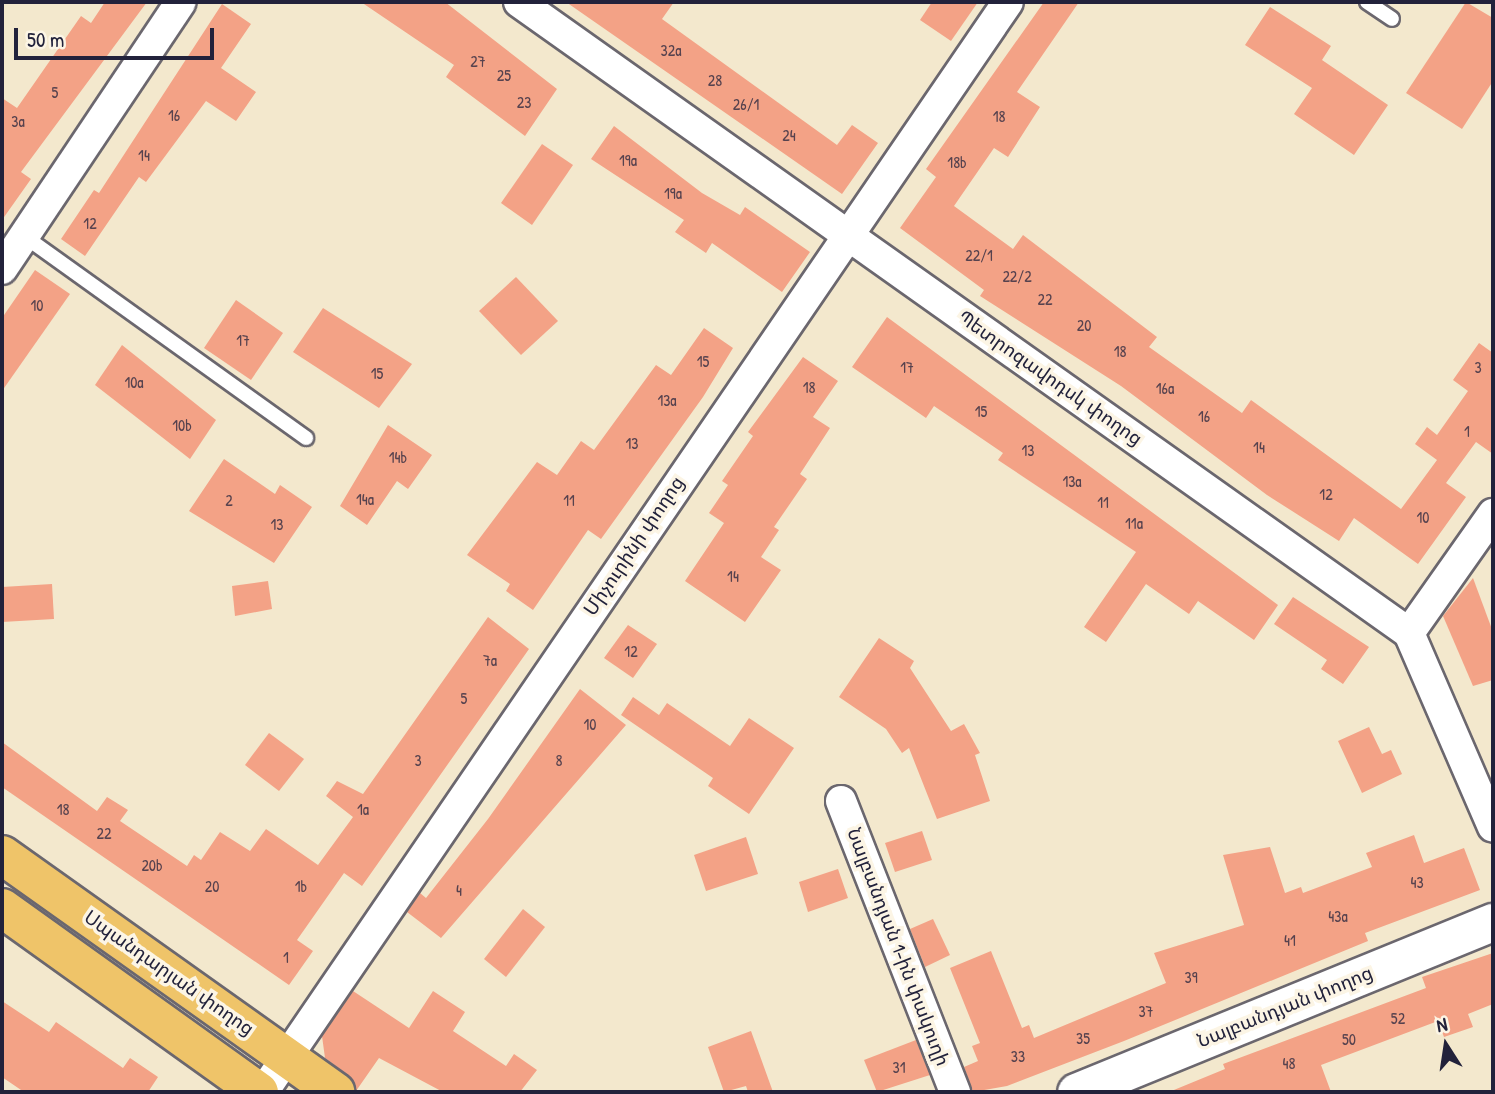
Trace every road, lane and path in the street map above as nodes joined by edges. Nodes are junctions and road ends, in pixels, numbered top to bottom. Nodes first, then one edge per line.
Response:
1 (181, 2) edge
2 (519, 2) edge
3 (1008, 2) edge
4 (1367, 2) edge
5 (1392, 19) dead end
6 (847, 234) junction
7 (24, 236) junction
8 (2, 269) edge
9 (306, 438) dead end
10 (1493, 514) edge
11 (1409, 633) junction
12 (841, 801) dead end
13 (1493, 827) edge
14 (2, 855) edge
15 (2, 908) edge
16 (1493, 922) edge
17 (287, 1056) junction
18 (261, 1092) edge
19 (335, 1092) edge
20 (955, 1092) edge
21 (1076, 1092) edge

1 - 7 street
2 - 6 street, Պետրոզավոդսկ փողոց
3 - 6 street, Միչուրինի փողոց
4 - 5 lane
6 - 11 street, Պետրոզավոդսկ փողոց
6 - 17 street, Միչուրինի փողոց
7 - 8 street
7 - 9 lane
10 - 11 street
11 - 13 street
12 - 20 street, Նալբանդյան 1-ին փակուղի
14 - 17 main road, Սպանդարյան փողոց
15 - 18 main road
16 - 21 street, Նալբանդյան փողոց
17 - 18 street, Միչուրինի փողոց
17 - 19 main road, Սպանդարյան փողոց

